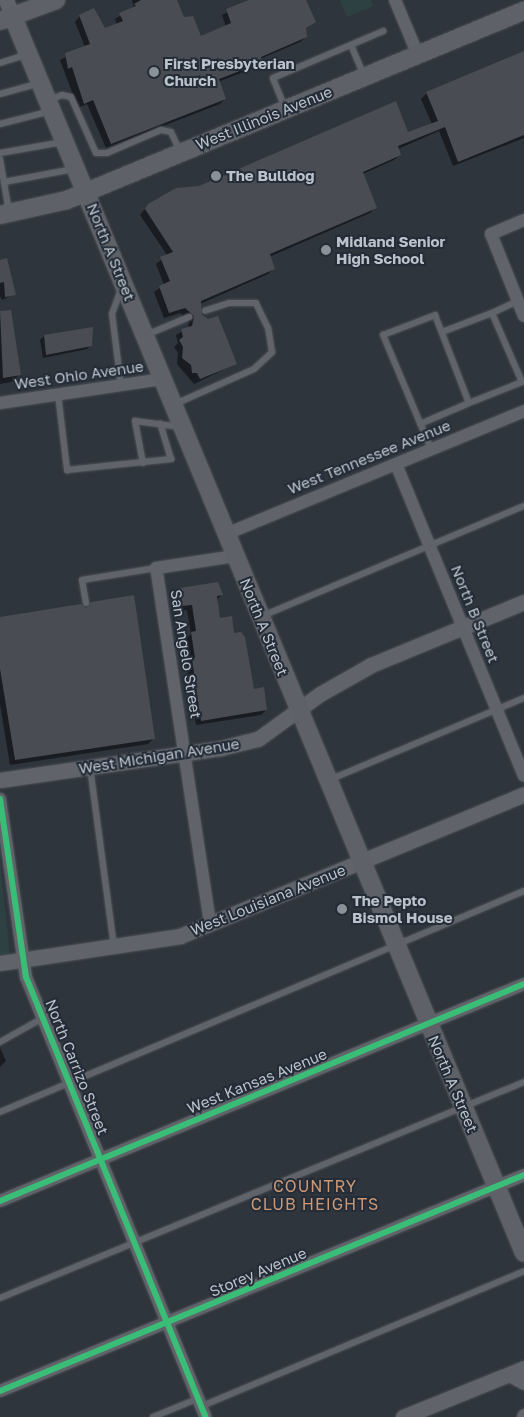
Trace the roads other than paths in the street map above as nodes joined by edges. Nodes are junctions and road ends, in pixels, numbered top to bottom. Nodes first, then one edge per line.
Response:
1 (6, 0) edge
2 (56, 0) edge
3 (395, 0) edge
4 (524, 11) edge
5 (7, 19) edge
6 (383, 31) dead end
7 (351, 45) junction
8 (29, 54) junction
9 (418, 55) junction
10 (0, 64) edge
11 (364, 77) junction
12 (41, 83) junction
13 (0, 94) edge
14 (50, 106) junction
15 (285, 109) junction
16 (0, 124) edge
17 (65, 142) junction
18 (0, 153) edge
19 (180, 153) junction
20 (0, 159) edge
21 (76, 168) junction
22 (4, 182) junction
23 (86, 192) junction
24 (4, 214) edge
25 (524, 220) edge
26 (123, 283) junction
27 (518, 301) junction
28 (205, 311) dead end
29 (492, 313) junction
30 (524, 316) edge
31 (189, 317) dead end
32 (442, 332) junction
33 (145, 335) junction
34 (163, 379) junction
35 (120, 385) junction
36 (58, 394) junction
37 (0, 403) edge
38 (469, 403) junction
39 (173, 404) junction
40 (524, 411) edge
41 (160, 424) junction
42 (420, 424) junction
43 (183, 427) junction
44 (431, 449) junction
45 (143, 463) junction
46 (396, 464) junction
47 (524, 506) edge
48 (226, 534) junction
49 (429, 546) junction
50 (235, 556) junction
51 (156, 568) junction
52 (524, 602) edge
53 (86, 603) dead end
54 (260, 617) junction
55 (462, 627) junction
56 (524, 698) edge
57 (298, 710) junction
58 (496, 710) junction
59 (184, 752) junction
60 (90, 767) junction
61 (524, 776) edge
62 (0, 780) edge
63 (327, 781) junction
64 (524, 794) edge
65 (0, 799) edge
66 (360, 862) junction
67 (524, 891) edge
68 (210, 923) junction
69 (395, 945) junction
70 (114, 947) junction
71 (24, 960) junction
72 (0, 963) edge
73 (524, 984) edge
74 (43, 1018) junction
75 (428, 1024) junction
76 (0, 1042) edge
77 (524, 1082) edge
78 (70, 1083) junction
79 (463, 1107) junction
80 (0, 1112) edge
81 (101, 1159) junction
82 (524, 1174) edge
83 (496, 1186) junction
84 (0, 1200) edge
85 (135, 1243) junction
86 (524, 1253) edge
87 (524, 1271) edge
88 (0, 1298) edge
89 (168, 1323) junction
90 (524, 1368) edge
91 (508, 1375) junction
92 (524, 1384) edge
93 (0, 1391) edge
94 (202, 1407) edge
95 (154, 1417) edge
96 (404, 1417) edge

1 - 5 street, North A Street
2 - 5 main road
3 - 9 street
4 - 9 main road, West Illinois Avenue
5 - 8 main road, North A Street
6 - 7 lane
7 - 11 lane
7 - 15 lane
8 - 10 lane
8 - 12 main road, North A Street
9 - 11 main road, West Illinois Avenue
11 - 15 main road, West Illinois Avenue
12 - 13 lane
12 - 14 main road, North A Street
14 - 16 lane
14 - 17 main road, North A Street
14 - 19 lane
15 - 19 main road, West Illinois Avenue
17 - 18 lane
17 - 21 main road, North A Street
19 - 23 main road, West Illinois Avenue
20 - 22 lane
21 - 22 lane
21 - 23 main road, North A Street
22 - 24 lane
23 - 24 main road, West Illinois Avenue
23 - 26 main road, North A Street
25 - 27 street
26 - 33 main road, North A Street
26 - 35 lane
27 - 29 lane
27 - 30 street
28 - 39 lane
29 - 32 lane
29 - 38 lane
31 - 33 lane
32 - 38 lane
32 - 42 lane
33 - 34 main road, North A Street
34 - 35 street, West Ohio Avenue
34 - 39 main road, North A Street
35 - 36 street, West Ohio Avenue
36 - 37 street, West Ohio Avenue
36 - 45 lane
38 - 42 lane
39 - 43 main road, North A Street
40 - 44 street, West Tennessee Avenue
41 - 43 lane
41 - 45 lane
41 - 45 lane
42 - 44 lane
43 - 48 main road, North A Street
44 - 46 street, West Tennessee Avenue
46 - 48 street, West Tennessee Avenue
46 - 49 street, North B Street
47 - 49 lane
48 - 50 main road, North A Street
49 - 54 lane
49 - 55 street, North B Street
50 - 51 street
50 - 54 main road, North A Street
51 - 53 lane
51 - 59 street, San Angelo Street
52 - 55 street, West Michigan Avenue
54 - 57 main road, North A Street
55 - 57 street, West Michigan Avenue
55 - 58 street, North B Street
56 - 58 lane
57 - 59 street, West Michigan Avenue
57 - 63 main road, North A Street
58 - 61 street, North B Street
58 - 63 lane
59 - 60 street, West Michigan Avenue
59 - 68 street, San Angelo Street
60 - 62 street, West Michigan Avenue
60 - 70 lane
63 - 66 main road, North A Street
64 - 66 street, West Louisiana Avenue
65 - 71 street, North Carrizo Street
66 - 68 street, West Louisiana Avenue
66 - 69 main road, North A Street
67 - 69 lane
68 - 70 street, West Louisiana Avenue
69 - 75 main road, North A Street
69 - 78 lane
70 - 71 street, West Louisiana Avenue
71 - 72 street, West Louisiana Avenue
71 - 74 street, North Carrizo Street
73 - 75 street, West Kansas Avenue
74 - 76 lane
74 - 78 street, North Carrizo Street
75 - 79 main road, North A Street
75 - 81 street, West Kansas Avenue
77 - 79 lane
78 - 80 lane
78 - 81 street, North Carrizo Street
79 - 83 main road, North A Street
79 - 85 lane
81 - 84 street, West Kansas Avenue
81 - 85 street, North Carrizo Street
82 - 83 street, Storey Avenue
83 - 86 main road, North A Street
83 - 89 street, Storey Avenue
85 - 88 lane
85 - 89 street, North Carrizo Street
87 - 94 lane
89 - 93 street, Storey Avenue
89 - 94 street, North Carrizo Street
90 - 91 street
91 - 92 street
91 - 96 street
94 - 95 lane

